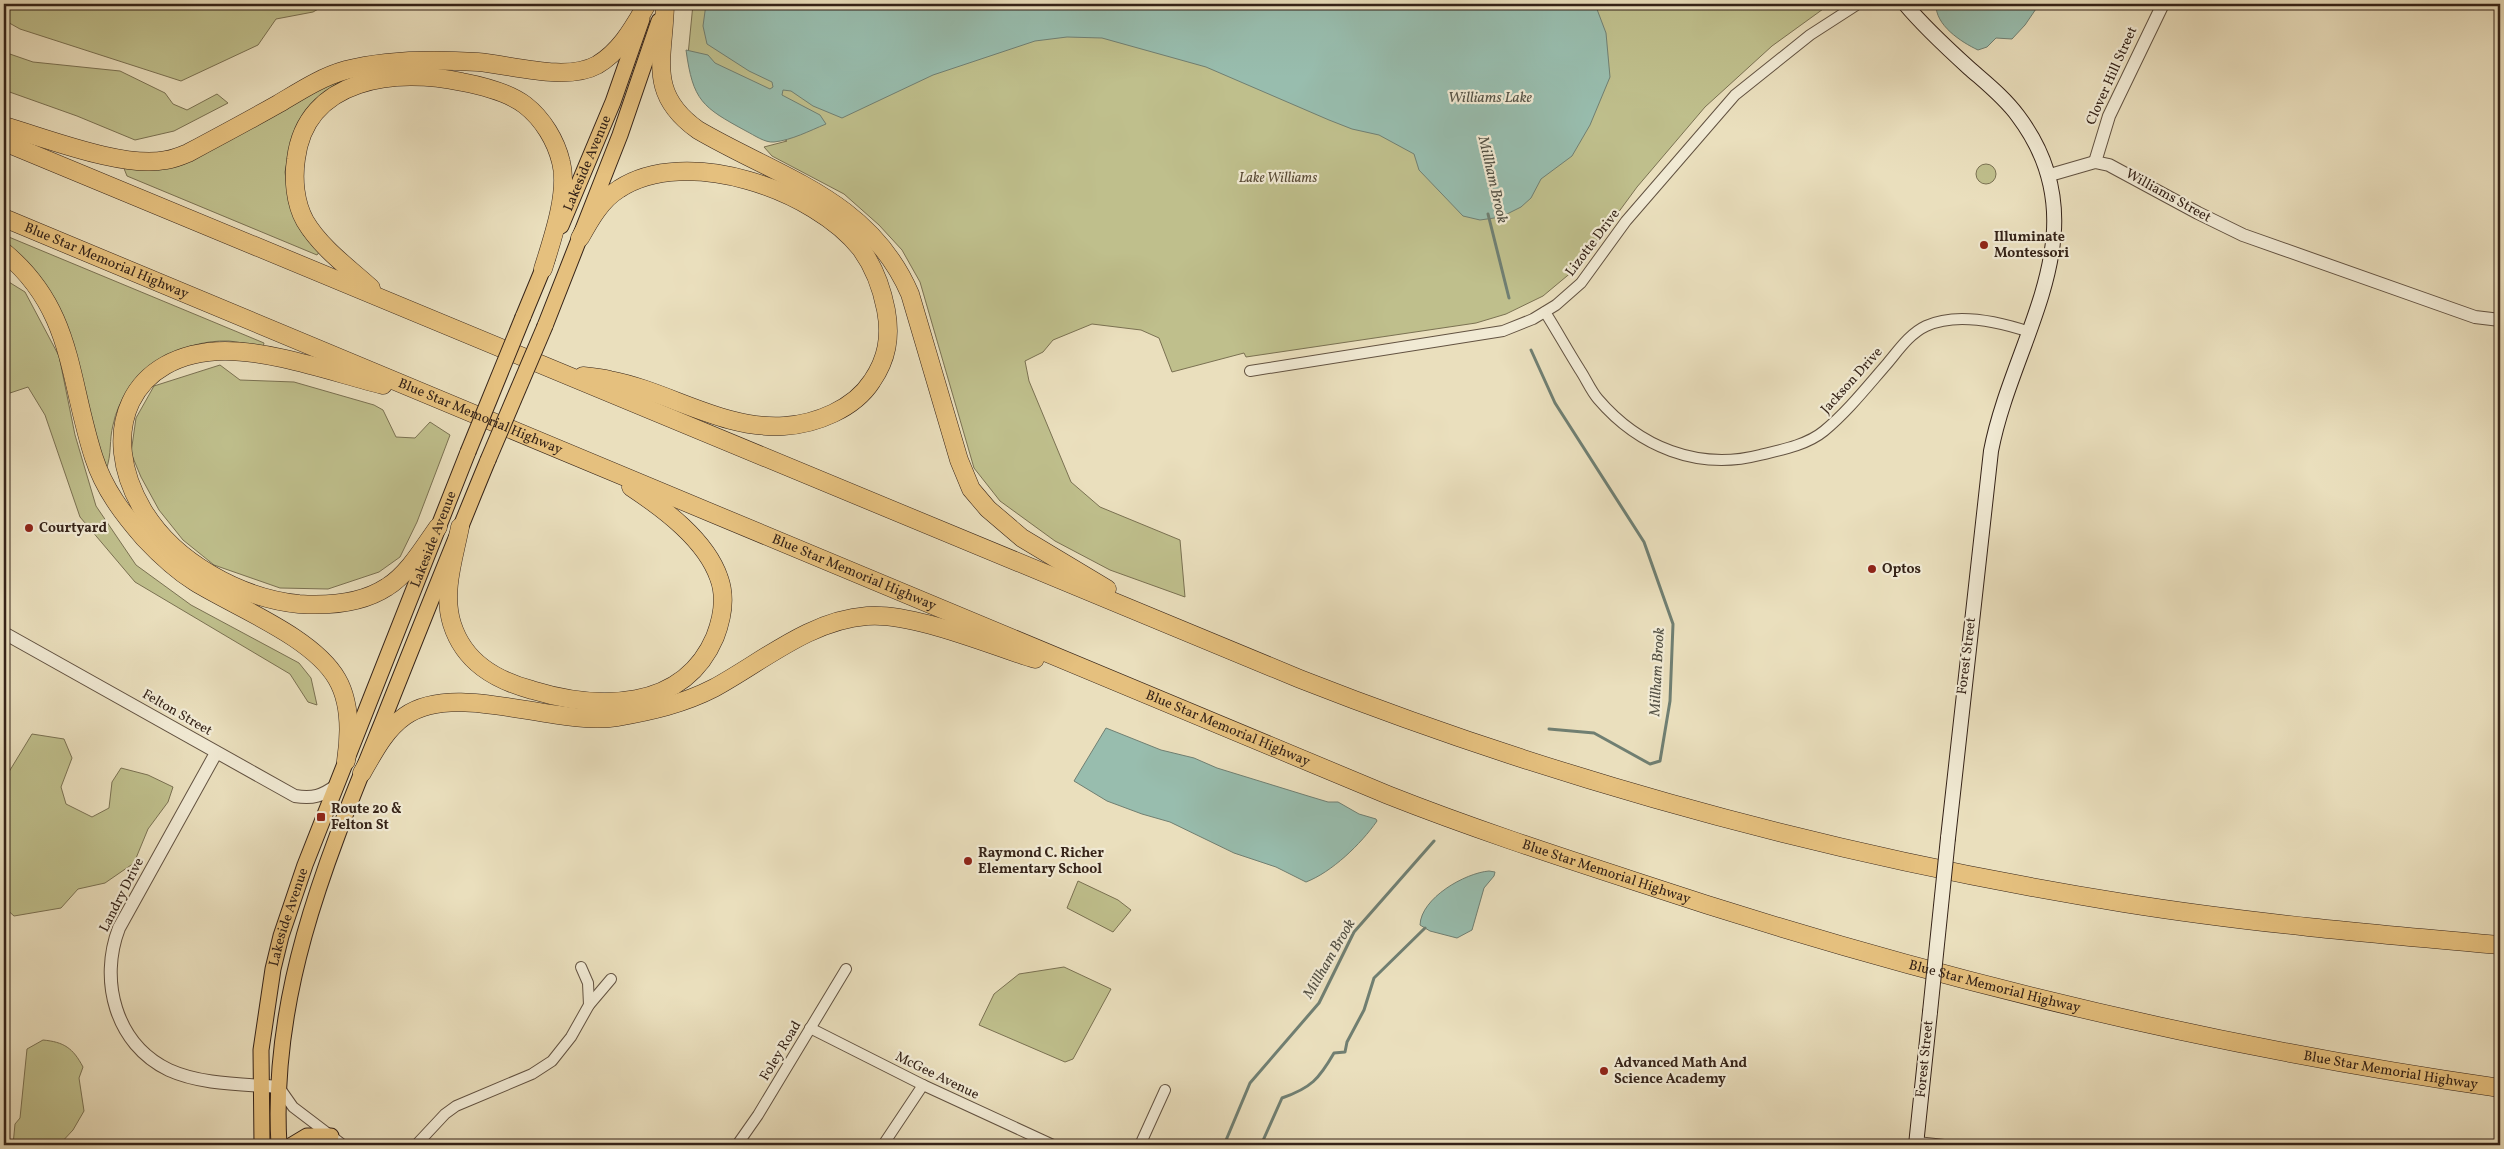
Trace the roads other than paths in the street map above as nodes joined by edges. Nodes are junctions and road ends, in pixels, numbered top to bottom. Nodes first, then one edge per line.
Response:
1 (647, 4) edge
2 (664, 4) edge
3 (1858, 4) edge
4 (1905, 4) edge
5 (2163, 4) edge
6 (4, 126) edge
7 (4, 142) edge
8 (2095, 162) junction
9 (2050, 175) junction
10 (4, 218) edge
11 (580, 238) junction
12 (4, 252) edge
13 (543, 269) junction
14 (379, 296) junction
15 (1545, 312) junction
16 (2500, 320) edge
17 (2030, 332) junction
18 (1250, 371) dead end
19 (562, 374) junction
20 (460, 407) junction
21 (588, 461) junction
22 (438, 527) junction
23 (460, 527) junction
24 (1170, 625) junction
25 (4, 633) edge
26 (1206, 719) junction
27 (216, 753) junction
28 (346, 761) junction
29 (362, 773) junction
30 (337, 784) junction
31 (2500, 945) edge
32 (580, 967) dead end
33 (846, 969) dead end
34 (611, 979) dead end
35 (589, 1005) junction
36 (810, 1028) junction
37 (260, 1086) junction
38 (922, 1086) junction
39 (279, 1087) junction
40 (2500, 1088) edge
41 (1165, 1090) dead end
42 (337, 1141) edge
43 (1917, 1144) edge
44 (262, 1145) edge
45 (279, 1145) edge
46 (292, 1145) edge
47 (416, 1145) edge
48 (737, 1145) edge
49 (884, 1145) edge
50 (1053, 1145) edge
51 (1140, 1145) edge
52 (1944, 1145) edge

1 - 6 highway
1 - 13 main road, Lakeside Avenue
2 - 11 main road, Lakeside Avenue
2 - 24 highway
3 - 15 street, Lizotte Drive
4 - 9 main road
5 - 8 street, Clover Hill Street
7 - 14 highway
8 - 9 street
8 - 16 street, Williams Street
9 - 17 main road, Forest Street
10 - 20 highway, Blue Star Memorial Highway
11 - 19 highway
11 - 23 main road, Lakeside Avenue, bridge
12 - 28 highway
13 - 14 highway
13 - 22 main road, Lakeside Avenue, bridge
14 - 19 highway
15 - 17 street, Jackson Drive
15 - 18 street, Lizotte Drive
17 - 43 main road, Forest Street, bridge
19 - 24 highway
20 - 21 highway, Blue Star Memorial Highway
20 - 22 highway
21 - 23 highway
21 - 26 highway, Blue Star Memorial Highway
22 - 28 main road, Lakeside Avenue
23 - 29 main road, Lakeside Avenue
24 - 31 highway
25 - 27 street, Felton Street
26 - 29 highway
26 - 40 highway, Blue Star Memorial Highway
27 - 30 street, Felton Street
27 - 37 street, Landry Drive
28 - 30 main road, Lakeside Avenue
29 - 39 main road, Lakeside Avenue
30 - 37 main road, Lakeside Avenue
32 - 35 street
33 - 36 street, Foley Road
34 - 35 street
35 - 47 street
36 - 38 street, McGee Avenue
36 - 48 street, Foley Road
37 - 39 street, Landry Drive
37 - 44 main road, Lakeside Avenue
38 - 49 street
38 - 50 street, McGee Avenue
39 - 42 street
39 - 45 main road, Lakeside Avenue
41 - 51 street
42 - 46 main road
43 - 52 street

